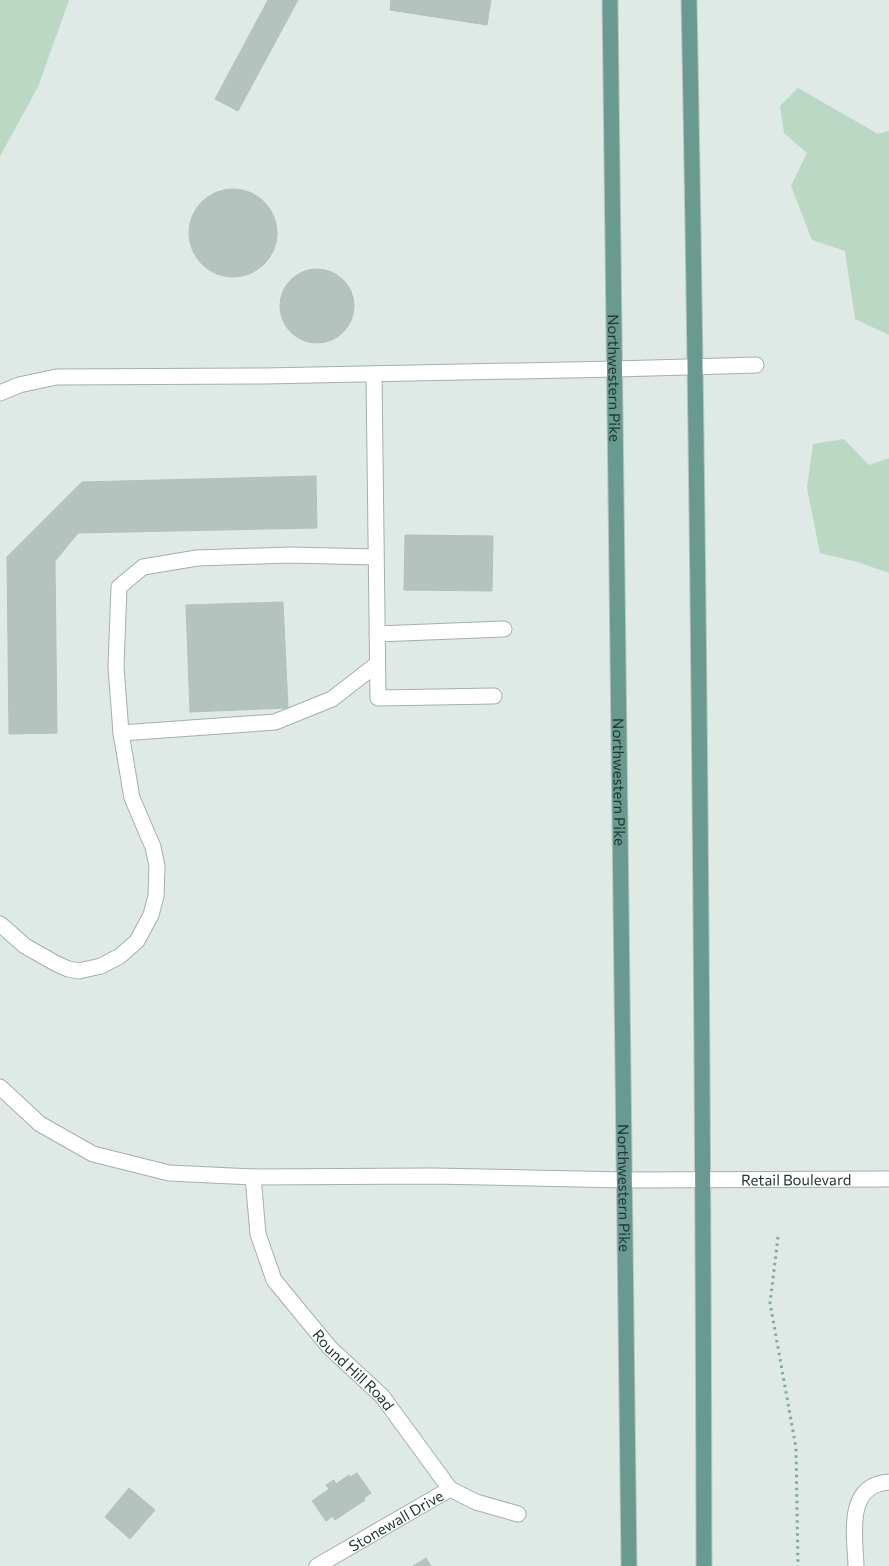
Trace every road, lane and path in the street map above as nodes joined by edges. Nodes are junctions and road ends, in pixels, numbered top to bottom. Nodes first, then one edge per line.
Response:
1 (610, 0) edge
2 (689, 0) edge
3 (756, 365) dead end
4 (696, 366) junction
5 (616, 369) junction
6 (374, 374) junction
7 (0, 393) edge
8 (376, 556) junction
9 (504, 629) dead end
10 (377, 634) junction
11 (377, 664) junction
12 (494, 696) dead end
13 (121, 733) junction
14 (0, 924) edge
15 (0, 1086) edge
16 (253, 1177) junction
17 (889, 1179) edge
18 (626, 1180) junction
19 (703, 1180) junction
20 (778, 1237) dead end
21 (889, 1482) edge
22 (450, 1489) junction
23 (518, 1514) dead end
24 (317, 1566) edge
25 (629, 1566) edge
26 (704, 1566) edge
27 (798, 1566) edge
28 (856, 1566) edge

1 - 5 main road, Northwestern Pike
2 - 4 main road
3 - 4 street
4 - 5 street
4 - 19 main road
5 - 6 street
5 - 18 main road, Northwestern Pike
6 - 7 street
6 - 8 street
8 - 10 street
8 - 13 street
9 - 10 street
10 - 11 street
11 - 12 street
11 - 13 street
13 - 14 street
15 - 16 street
16 - 18 street
16 - 22 street, Round Hill Road
17 - 19 street, Retail Boulevard
18 - 19 street
18 - 25 main road, Northwestern Pike
19 - 26 main road
20 - 27 path
21 - 28 street
22 - 23 street, Round Hill Road
22 - 24 street, Stonewall Drive

